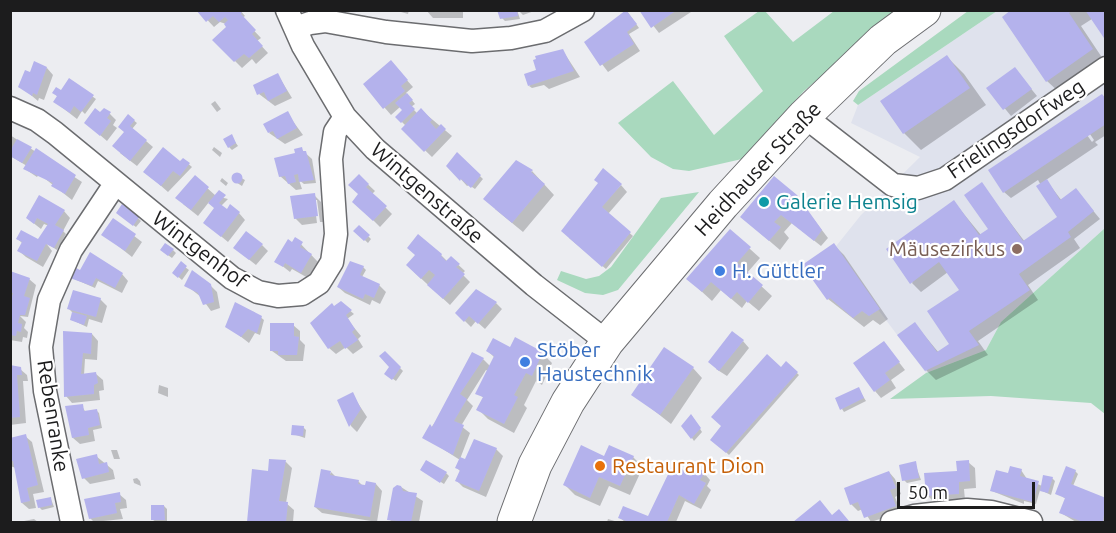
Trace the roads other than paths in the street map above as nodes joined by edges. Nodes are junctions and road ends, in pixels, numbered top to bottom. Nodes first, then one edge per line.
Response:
1 (583, 10) edge
2 (924, 10) edge
3 (291, 19) edge
4 (1106, 68) edge
5 (10, 108) edge
6 (804, 116) junction
7 (345, 117) junction
8 (115, 183) junction
9 (607, 342) junction
10 (72, 522) edge
11 (514, 522) edge
12 (892, 522) edge
13 (1030, 522) edge

1 - 3 street
2 - 6 main road, Heidhauser Straße
3 - 7 street, Wintgenstraße
4 - 6 street, Frielingsdorfweg
5 - 8 street, Wintgenhof
6 - 9 main road, Heidhauser Straße
7 - 8 street, Wintgenhof
7 - 9 street, Wintgenstraße
8 - 10 street, Rebenranke
9 - 11 main road, Heidhauser Straße
12 - 13 street

